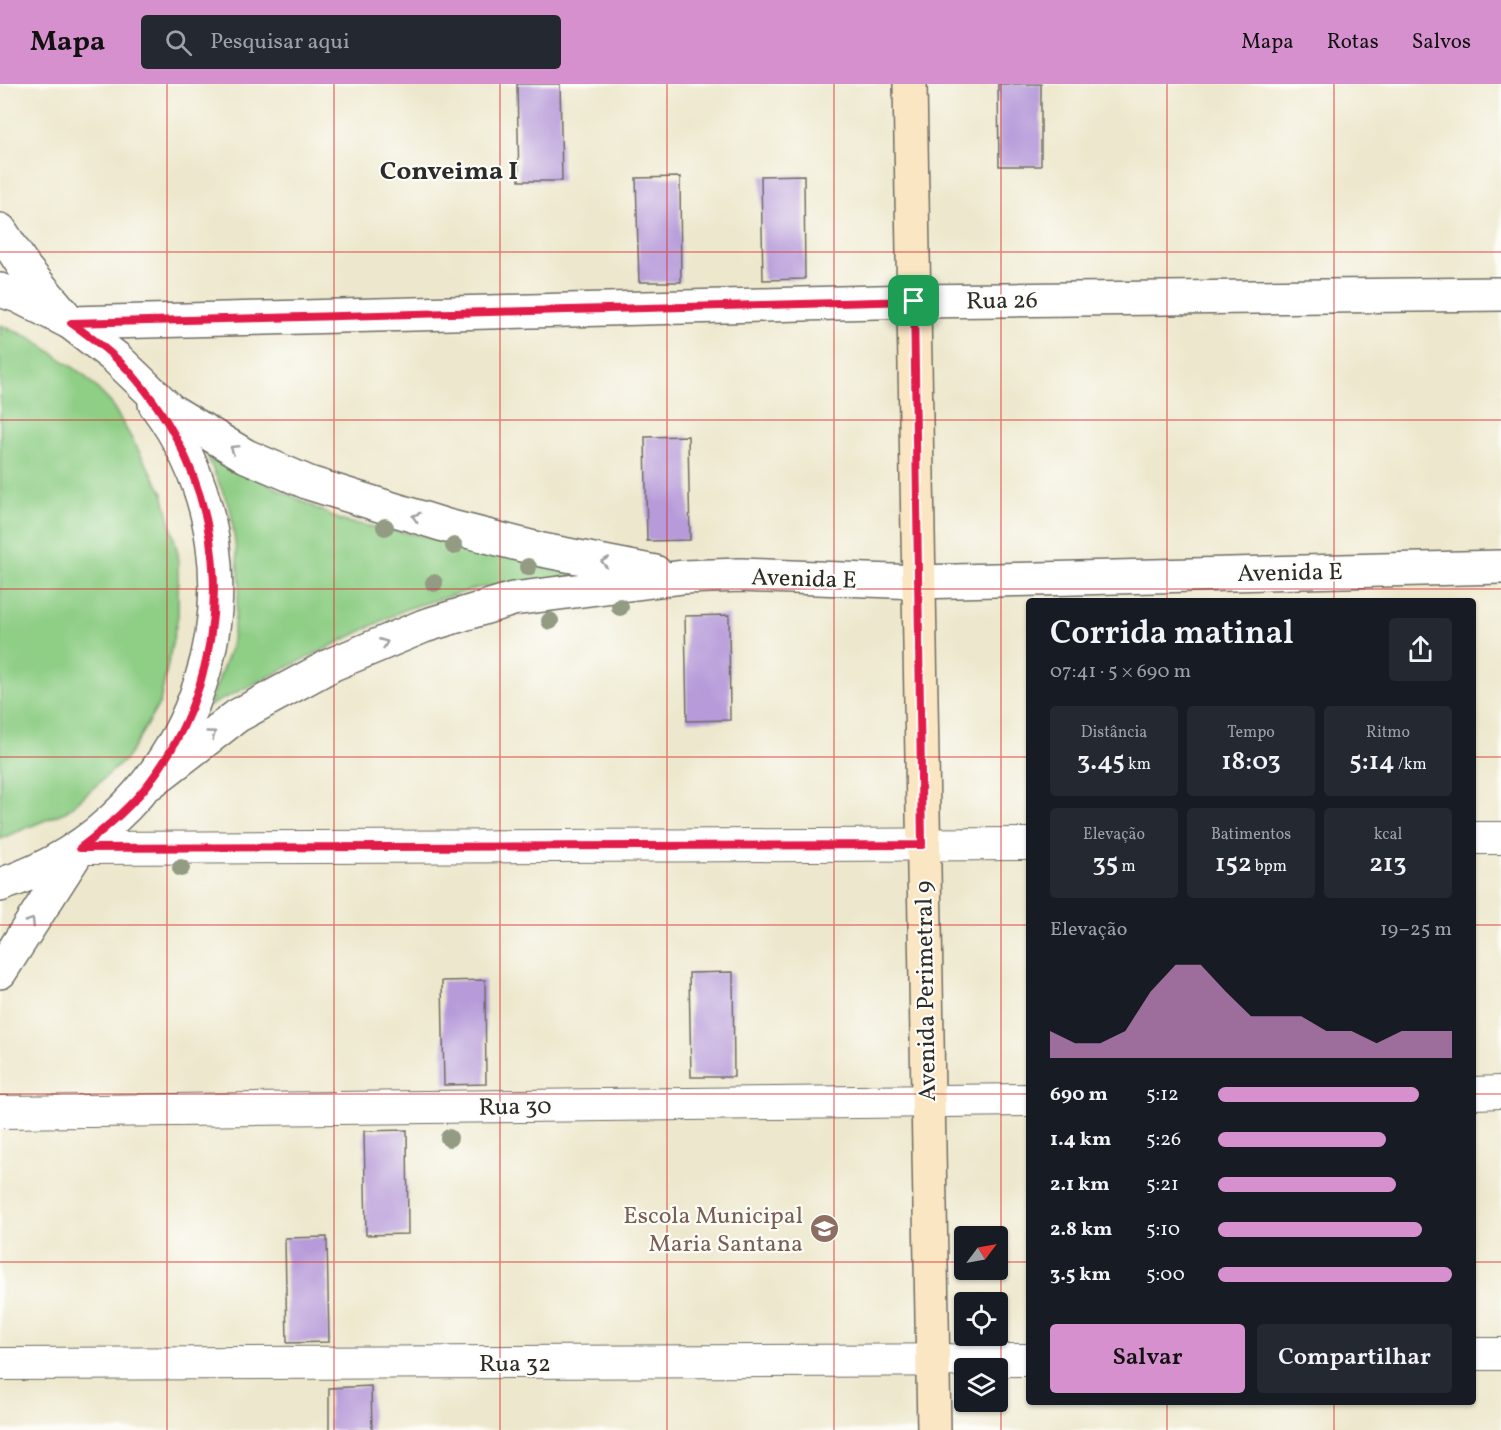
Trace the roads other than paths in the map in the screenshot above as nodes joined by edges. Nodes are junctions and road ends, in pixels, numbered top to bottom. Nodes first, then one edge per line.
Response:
1 (910, 84) edge
2 (0, 230) edge
3 (0, 291) edge
4 (1501, 294) edge
5 (914, 301) junction
6 (71, 323) junction
7 (136, 379) junction
8 (1501, 567) edge
9 (683, 578) junction
10 (917, 582) junction
11 (150, 783) junction
12 (1476, 838) edge
13 (1501, 838) edge
14 (1026, 843) edge
15 (922, 845) junction
16 (80, 848) junction
17 (0, 885) edge
18 (0, 972) edge
19 (1501, 1092) edge
20 (1476, 1093) edge
21 (1026, 1100) edge
22 (928, 1102) junction
23 (0, 1112) edge
24 (1476, 1354) edge
25 (1501, 1354) edge
26 (1026, 1360) edge
27 (932, 1361) junction
28 (0, 1364) edge
29 (934, 1430) edge

1 - 5 main road, Avenida Perimetral 9
2 - 6 street
3 - 6 street
4 - 5 street, Rua 26
5 - 6 street, Rua 26
5 - 10 main road, Avenida Perimetral 9
6 - 7 street
9 -> 7 street
7 - 11 street
8 - 10 street, Avenida E
9 - 10 street, Avenida E
11 -> 9 street
10 - 15 main road, Avenida Perimetral 9
11 - 16 street
12 - 13 street
14 - 15 street
15 - 16 street
15 - 22 main road, Avenida Perimetral 9
16 - 17 street
18 -> 16 street
19 - 20 street
21 - 22 street, Rua 30
22 - 23 street, Rua 30
22 - 27 main road, Avenida Perimetral 9
24 - 25 street
26 - 27 street, Rua 32
27 - 28 street, Rua 32
27 - 29 main road, Avenida Perimetral 9

